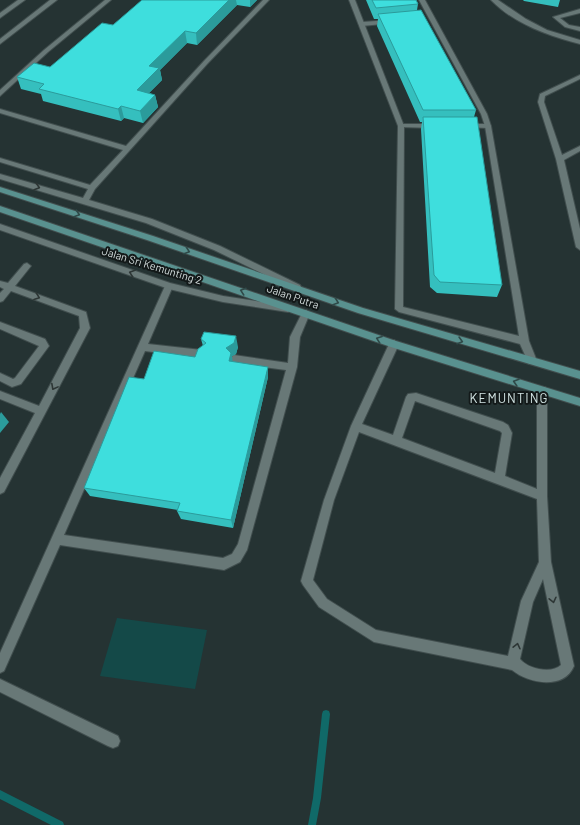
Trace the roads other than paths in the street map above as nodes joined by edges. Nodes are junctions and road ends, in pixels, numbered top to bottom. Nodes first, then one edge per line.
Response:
1 (22, 0) edge
2 (54, 0) edge
3 (108, 0) edge
4 (266, 0) edge
5 (352, 0) edge
6 (422, 0) edge
7 (494, 0) edge
8 (580, 10) edge
9 (0, 16) edge
10 (400, 21) edge
11 (362, 24) junction
12 (580, 29) edge
13 (0, 42) edge
14 (580, 42) edge
15 (580, 77) edge
16 (0, 94) edge
17 (0, 111) edge
18 (401, 126) junction
19 (441, 126) edge
20 (457, 126) edge
21 (488, 126) junction
22 (580, 148) edge
23 (128, 149) junction
24 (560, 158) junction
25 (0, 160) edge
26 (0, 176) edge
27 (92, 188) junction
28 (0, 189) edge
29 (85, 201) junction
30 (0, 209) edge
31 (0, 227) edge
32 (580, 247) edge
33 (27, 266) dead end
34 (0, 284) edge
35 (169, 286) junction
36 (11, 288) junction
37 (310, 293) junction
38 (0, 299) edge
39 (399, 309) junction
40 (304, 312) junction
41 (397, 322) junction
42 (0, 325) edge
43 (524, 341) junction
44 (394, 344) junction
45 (141, 347) junction
46 (202, 354) edge
47 (234, 359) edge
48 (532, 361) junction
49 (292, 367) junction
50 (580, 375) edge
51 (0, 377) edge
52 (542, 390) junction
53 (0, 395) edge
54 (580, 402) edge
55 (41, 411) junction
56 (356, 426) junction
57 (396, 441) junction
58 (499, 479) junction
59 (0, 489) edge
60 (542, 496) junction
61 (56, 539) junction
62 (544, 562) junction
63 (516, 664) junction
64 (0, 667) edge
65 (0, 686) edge
66 (113, 742) dead end

1 - 9 street
2 - 13 street
3 - 16 street
4 - 23 street
5 - 11 street
6 - 21 street
7 - 14 street
8 - 12 street
10 - 11 street
11 - 18 street
15 - 24 street
17 - 23 street
18 - 19 street
18 - 39 street
20 - 21 street
21 - 43 street
22 - 24 street
23 - 27 street
24 - 32 street
25 - 27 street
26 -> 29 street
27 - 29 street
28 -> 37 main road, Jalan Putra
29 - 37 street
40 -> 30 main road, Jalan Putra
35 -> 31 street, Jalan Sri Kemunting 2
33 - 36 street
34 - 36 street
35 - 40 street, Jalan Sri Kemunting 2
35 - 45 street
36 - 38 street
36 -> 55 street
37 -> 41 main road, Jalan Putra
39 - 41 street
39 - 43 street
44 -> 40 main road, Jalan Putra
40 - 49 street
41 -> 48 main road, Jalan Putra
42 - 51 street
43 - 48 street
52 -> 44 main road, Jalan Putra
44 - 56 street
45 - 46 street
45 - 61 street
47 - 49 street
48 - 50 main road, Jalan Putra
49 - 61 street
52 - 54 main road, Jalan Putra
52 - 60 street
53 - 55 street
55 - 59 street
56 - 57 street
56 - 63 street
57 - 58 street
57 - 58 street
58 - 60 street
60 - 62 street
61 - 64 street
63 -> 62 street
62 -> 63 street
65 - 66 street

